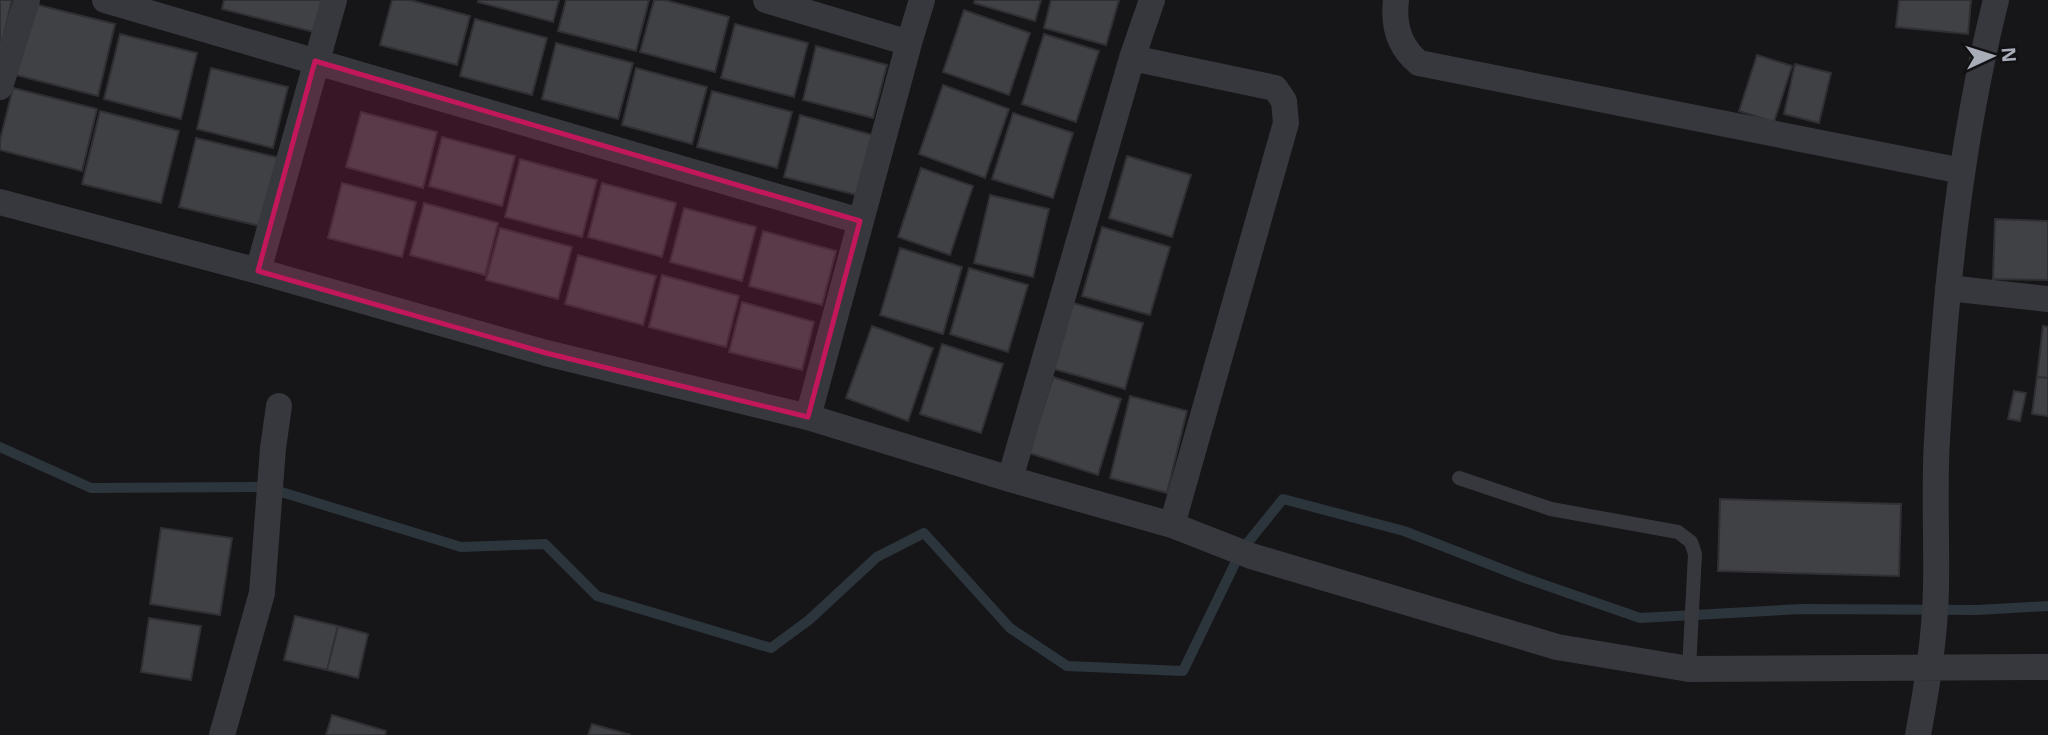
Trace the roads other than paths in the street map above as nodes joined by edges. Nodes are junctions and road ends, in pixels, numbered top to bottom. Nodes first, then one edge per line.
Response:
1 (27, 0) edge
2 (105, 0) edge
3 (334, 0) edge
4 (766, 0) edge
5 (922, 0) edge
6 (1152, 0) edge
7 (1396, 0) edge
8 (1996, 0) edge
9 (909, 43) junction
10 (1132, 58) junction
11 (315, 61) junction
12 (0, 86) edge
13 (1962, 171) junction
14 (0, 202) edge
15 (860, 221) junction
16 (258, 271) junction
17 (1948, 288) junction
18 (2048, 299) edge
19 (279, 406) dead end
20 (808, 417) junction
21 (1458, 478) dead end
22 (1010, 479) junction
23 (1172, 525) junction
24 (1690, 658) junction
25 (1930, 667) junction
26 (2048, 667) edge
27 (222, 735) edge
28 (1919, 735) edge

1 - 12 street
2 - 11 street
3 - 11 street
4 - 9 street
5 - 9 street
6 - 10 street
7 - 13 street
8 - 13 street
9 - 15 street
10 - 22 street
10 - 23 street
11 - 15 street
11 - 16 street
13 - 17 street
14 - 16 street
15 - 20 street
16 - 20 street
17 - 18 street
17 - 25 street
19 - 27 street
20 - 22 street
21 - 24 lane
22 - 23 street
23 - 24 street
24 - 25 street
25 - 26 street
25 - 28 street

